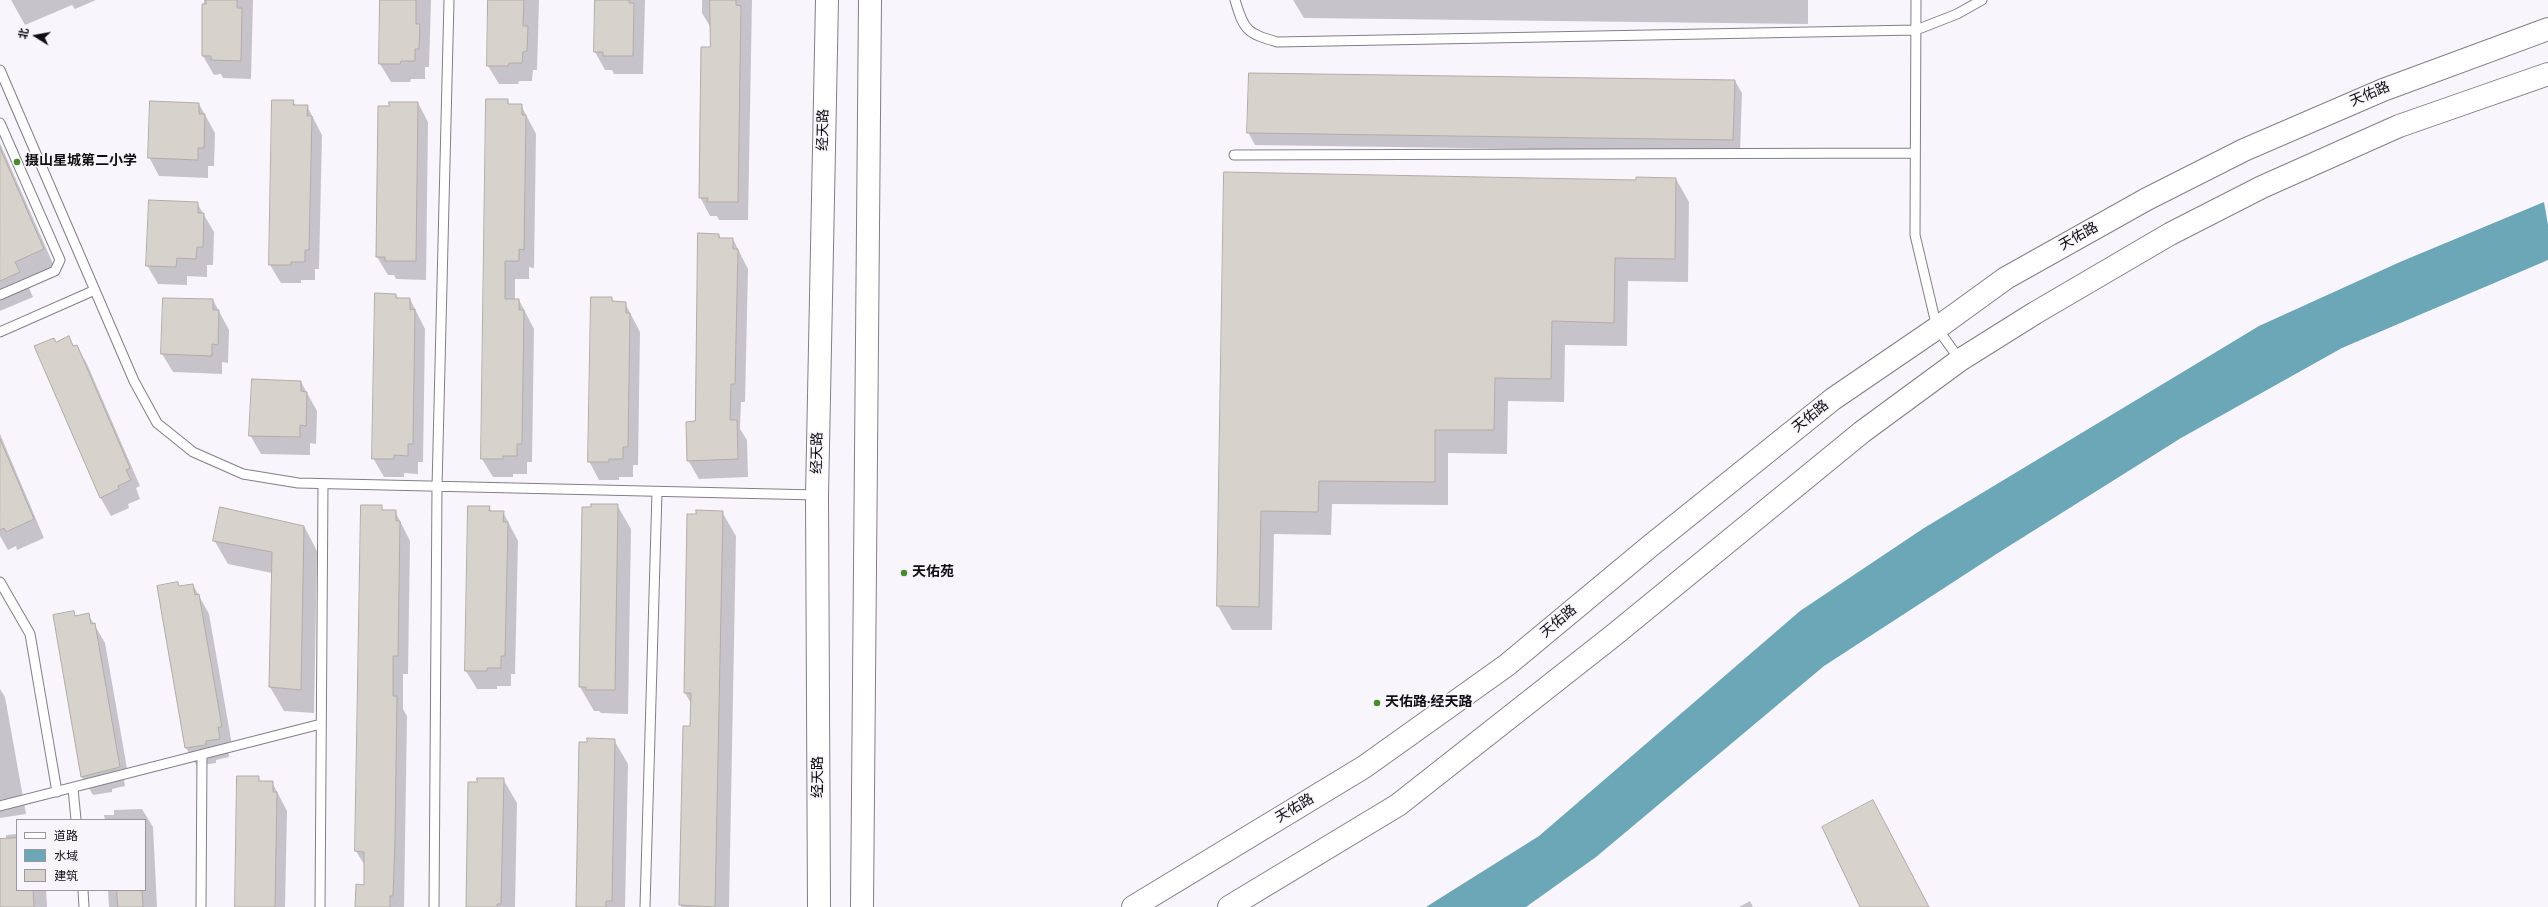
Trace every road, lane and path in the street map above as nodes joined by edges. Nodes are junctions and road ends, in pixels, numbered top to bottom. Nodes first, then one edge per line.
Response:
1 (449, 0) edge
2 (826, 0) edge
3 (870, 0) edge
4 (1235, 0) edge
5 (1916, 0) edge
6 (1982, 0) edge
7 (2548, 29) edge
8 (1916, 30) junction
9 (0, 70) edge
10 (2548, 74) edge
11 (0, 123) edge
12 (1914, 153) junction
13 (1234, 155) dead end
14 (95, 290) junction
15 (0, 295) edge
16 (1937, 328) junction
17 (0, 332) edge
18 (1960, 360) junction
19 (323, 484) junction
20 (437, 487) junction
21 (657, 492) junction
22 (817, 495) junction
23 (0, 582) edge
24 (321, 724) junction
25 (202, 755) junction
26 (73, 788) junction
27 (57, 792) junction
28 (0, 806) edge
29 (76, 819) edge
30 (83, 891) edge
31 (84, 907) edge
32 (201, 907) edge
33 (320, 907) edge
34 (434, 907) edge
35 (645, 907) edge
36 (819, 907) edge
37 (862, 907) edge
38 (1133, 907) edge
39 (1229, 907) edge

1 - 20 lane
2 - 22 main road, 经天路
3 - 37 main road
4 - 8 lane
5 - 8 lane
6 - 8 lane
7 - 16 main road, 天佑路
8 - 12 lane
9 - 14 lane
10 - 18 main road
11 - 15 lane
12 - 13 lane
12 - 16 lane
14 - 17 lane
14 - 19 lane
16 - 18 lane
16 - 38 main road, 天佑路
18 - 39 main road
19 - 20 lane
19 - 24 lane
20 - 21 lane
20 - 34 lane
21 - 22 lane
21 - 35 lane
22 - 36 main road, 经天路
23 - 27 lane
24 - 25 lane
24 - 33 lane
25 - 26 lane
25 - 32 lane
26 - 27 lane
26 - 29 lane
27 - 28 lane
30 - 31 lane

